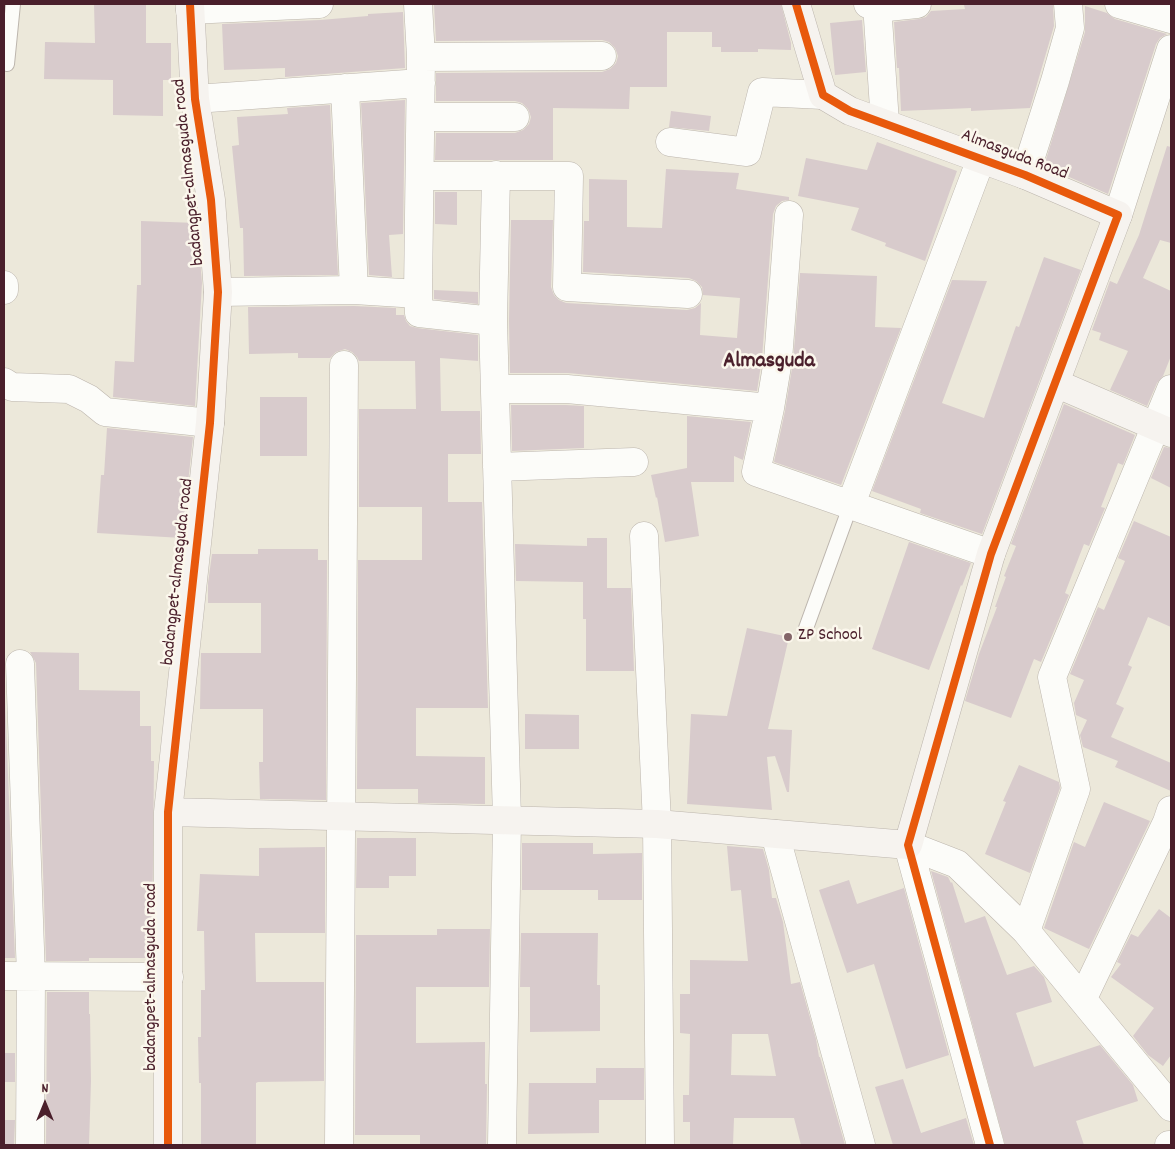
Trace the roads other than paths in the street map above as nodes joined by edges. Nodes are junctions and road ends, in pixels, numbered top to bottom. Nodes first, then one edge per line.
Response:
1 (13, 4) edge
2 (319, 4) edge
3 (418, 4) edge
4 (796, 4) edge
5 (918, 4) edge
6 (1068, 4) edge
7 (1119, 4) edge
8 (874, 5) edge
9 (190, 7) edge
10 (1171, 19) edge
11 (1171, 49) edge
12 (602, 56) dead end
13 (7, 64) dead end
14 (421, 70) junction
15 (345, 88) junction
16 (822, 95) junction
17 (195, 99) junction
18 (421, 117) junction
19 (515, 117) dead end
20 (885, 123) junction
21 (670, 142) dead end
22 (981, 159) junction
23 (496, 175) junction
24 (1025, 175) junction
25 (420, 176) junction
26 (789, 215) dead end
27 (1118, 215) junction
28 (4, 285) edge
29 (4, 290) edge
30 (354, 290) junction
31 (218, 292) junction
32 (418, 294) junction
33 (688, 294) dead end
34 (493, 321) junction
35 (344, 365) dead end
36 (4, 382) edge
37 (1055, 383) junction
38 (495, 389) junction
39 (1171, 389) edge
40 (770, 408) junction
41 (210, 423) junction
42 (1164, 429) edge
43 (634, 462) dead end
44 (497, 467) junction
45 (851, 504) junction
46 (644, 536) dead end
47 (992, 554) junction
48 (805, 631) dead end
49 (20, 664) dead end
50 (1171, 810) edge
51 (168, 812) junction
52 (342, 817) junction
53 (507, 819) junction
54 (657, 824) junction
55 (775, 834) junction
56 (908, 845) junction
57 (1026, 930) junction
58 (4, 976) edge
59 (31, 977) junction
60 (169, 977) junction
61 (1084, 998) junction
62 (1169, 1099) edge
63 (30, 1145) edge
64 (168, 1145) edge
65 (339, 1145) edge
66 (502, 1145) edge
67 (660, 1145) edge
68 (861, 1145) edge
69 (990, 1145) edge

1 - 13 lane
2 - 9 street
3 - 14 street
4 - 16 street
5 - 8 street
6 - 24 street
7 - 10 street
8 - 20 street
9 - 17 street, badangpet-almasguda road
11 - 27 street
12 - 14 street
14 - 15 street
14 - 18 street
15 - 17 street
15 - 30 street
16 - 20 street, Almasguda Road
16 - 21 street
17 - 31 street, badangpet-almasguda road
18 - 19 street
18 - 25 street
20 - 22 street, Almasguda Road
22 - 24 street, Almasguda Road
22 - 45 street
23 - 25 street
23 - 33 street
23 - 34 street
24 - 27 street, Almasguda Road
25 - 32 street
26 - 40 street
27 - 37 street
28 - 29 street
30 - 31 street
30 - 32 street
31 - 41 street, badangpet-almasguda road
32 - 34 street
34 - 38 street
35 - 52 street
36 - 41 street
37 - 42 street
37 - 47 street
38 - 40 street
38 - 44 street
39 - 42 street
40 - 45 street
41 - 51 street, badangpet-almasguda road
42 - 57 street
43 - 44 street
44 - 53 street
45 - 47 street
45 - 48 lane
46 - 54 street
47 - 56 street
49 - 59 street
50 - 61 street
51 - 52 street
51 - 60 street, badangpet-almasguda road
52 - 53 street
52 - 65 street
53 - 54 street
53 - 66 street
54 - 55 street
54 - 67 street
55 - 56 street
55 - 68 street
56 - 57 street
56 - 69 street
57 - 61 street
58 - 59 street
59 - 60 street
59 - 63 street
60 - 64 street, badangpet-almasguda road
61 - 62 street

